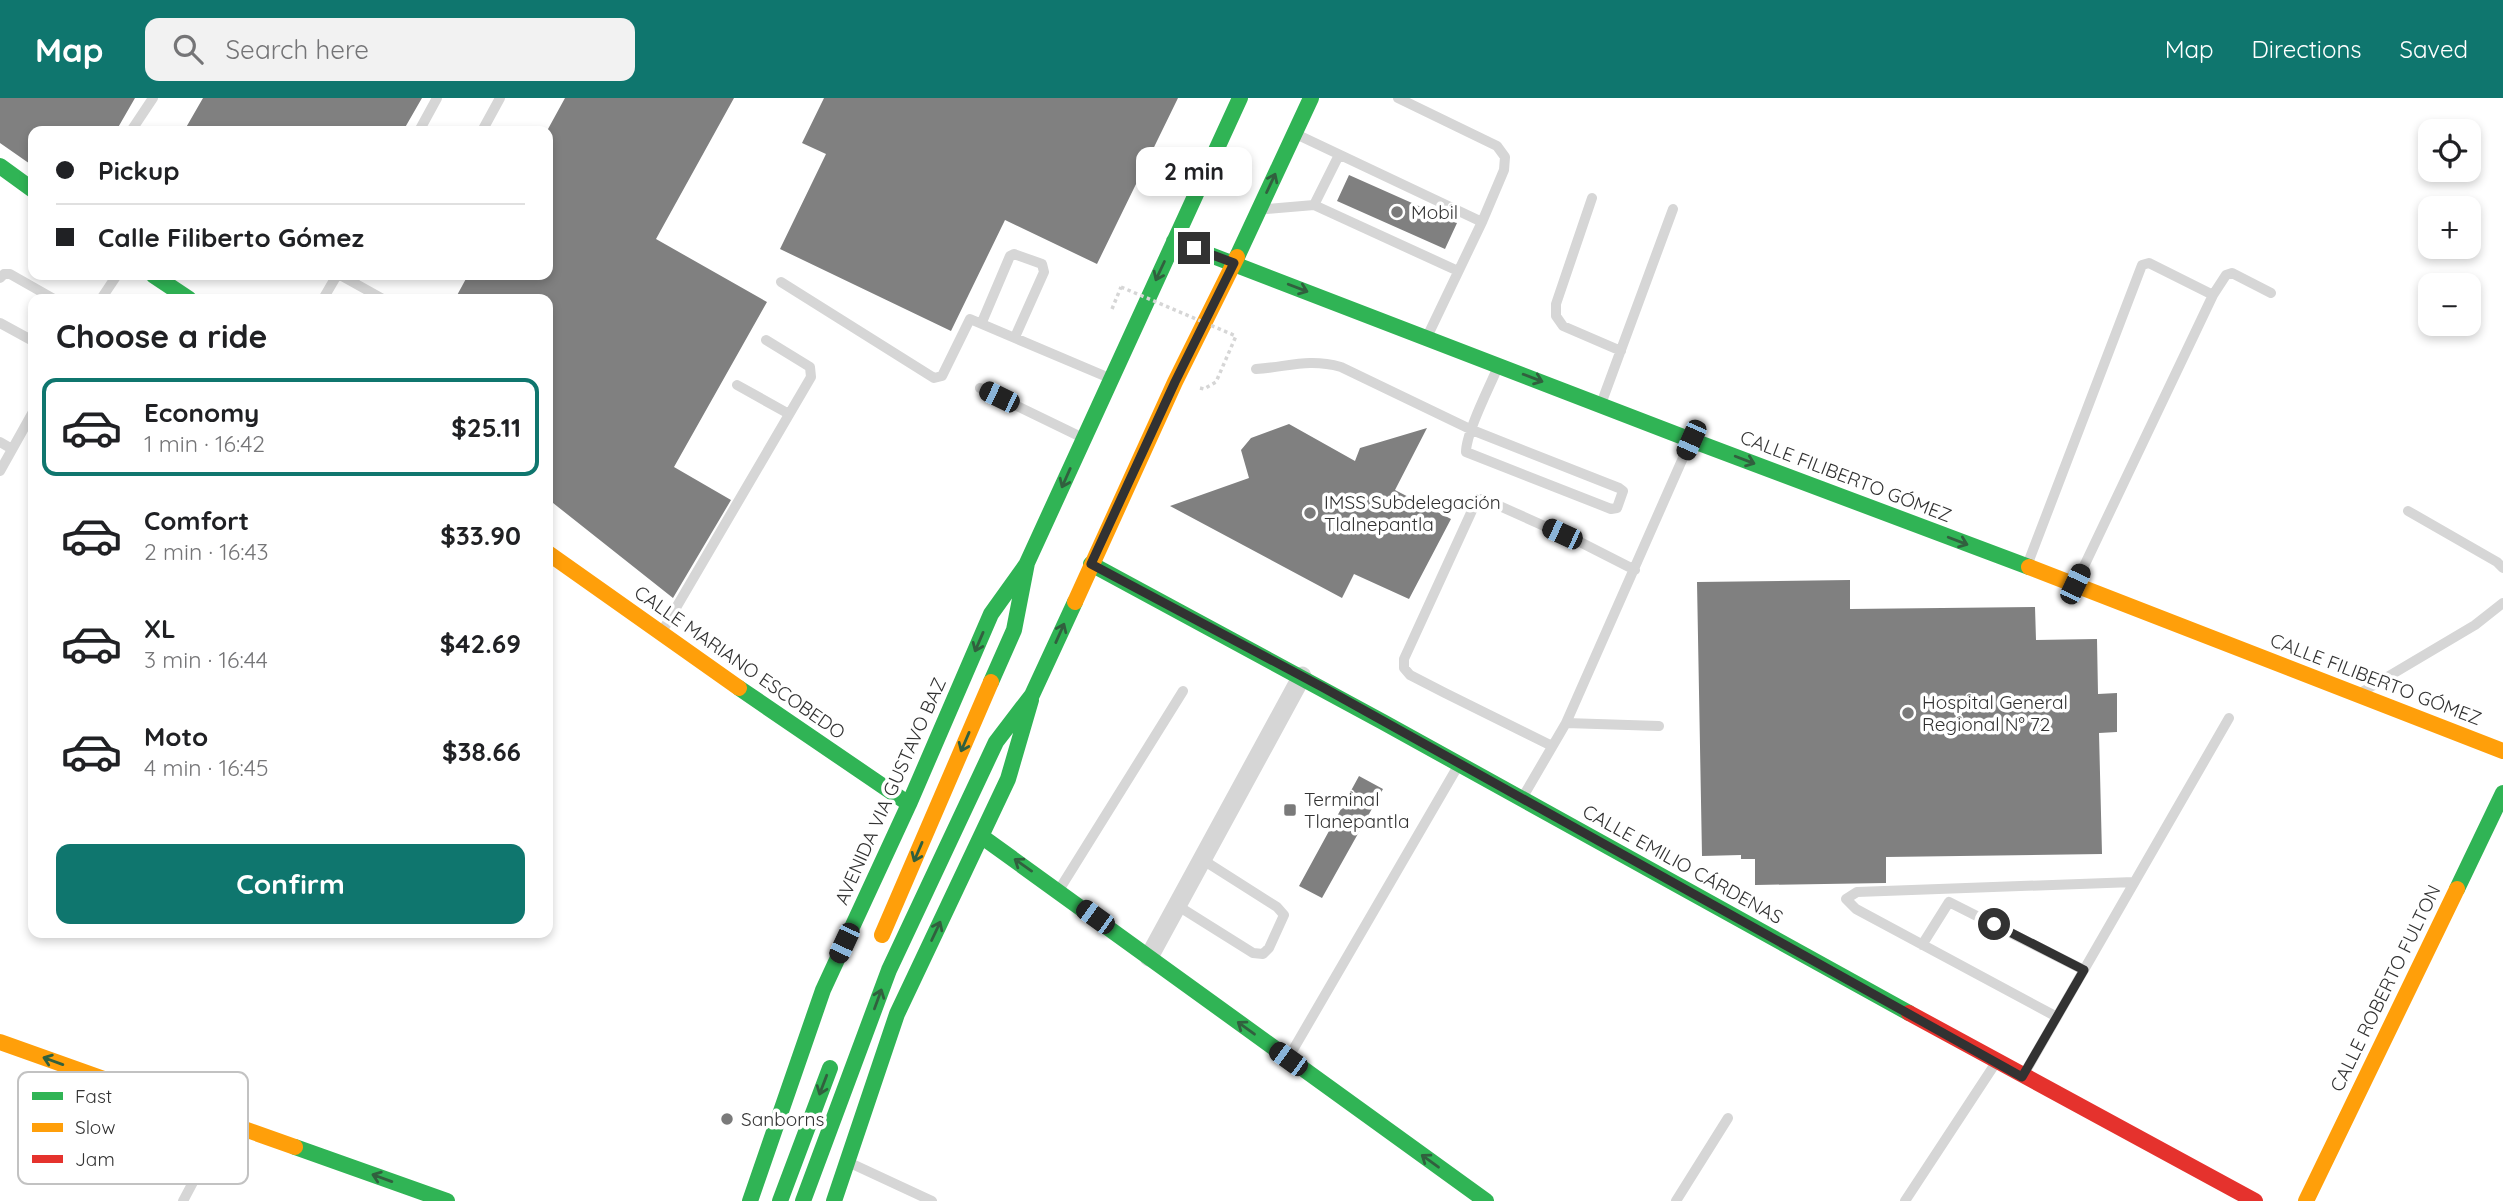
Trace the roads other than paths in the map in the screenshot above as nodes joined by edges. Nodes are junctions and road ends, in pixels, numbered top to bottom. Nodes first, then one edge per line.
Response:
1 (153, 98) edge
2 (438, 98) edge
3 (500, 98) edge
4 (1240, 98) edge
5 (1311, 98) edge
6 (1398, 98) edge
7 (134, 126) edge
8 (422, 126) edge
9 (485, 126) edge
10 (1294, 134) junction
11 (1339, 155) junction
12 (0, 166) edge
13 (28, 186) edge
14 (1592, 198) dead end
15 (1314, 205) junction
16 (1259, 209) junction
17 (1673, 209) dead end
18 (1482, 222) junction
19 (1174, 241) junction
20 (1234, 263) junction
21 (1458, 271) junction
22 (0, 278) edge
23 (160, 280) edge
24 (348, 280) edge
25 (780, 282) dead end
26 (2271, 293) dead end
27 (45, 294) edge
28 (182, 294) edge
29 (374, 294) edge
30 (2213, 295) junction
31 (982, 322) junction
32 (0, 323) edge
33 (1015, 337) junction
34 (28, 338) edge
35 (1427, 338) junction
36 (766, 340) dead end
37 (1620, 351) junction
38 (1499, 365) junction
39 (1256, 369) dead end
40 (1111, 379) junction
41 (737, 385) dead end
42 (980, 388) dead end
43 (1601, 404) junction
44 (789, 414) junction
45 (28, 421) edge
46 (1472, 430) junction
47 (1084, 438) junction
48 (1691, 440) junction
49 (0, 442) edge
50 (12, 449) junction
51 (0, 471) edge
52 (2408, 511) dead end
53 (553, 557) edge
54 (1027, 563) junction
55 (1091, 564) junction
56 (2027, 567) junction
57 (2503, 568) edge
58 (1634, 570) junction
59 (2075, 584) junction
60 (2503, 603) edge
61 (661, 633) junction
62 (1302, 676) junction
63 (1183, 691) dead end
64 (2359, 694) junction
65 (1032, 695) junction
66 (2229, 718) dead end
67 (1566, 723) junction
68 (1659, 726) dead end
69 (1552, 746) junction
70 (2503, 751) edge
71 (1460, 764) junction
72 (2503, 793) edge
73 (1521, 798) junction
74 (909, 804) junction
75 (981, 836) junction
76 (1203, 860) junction
77 (2134, 882) junction
78 (1059, 890) junction
79 (1928, 890) junction
80 (1949, 902) junction
81 (1178, 905) junction
82 (1922, 945) junction
83 (874, 956) dead end
84 (1149, 957) junction
85 (2084, 970) junction
86 (2057, 1017) junction
87 (0, 1042) edge
88 (838, 1046) dead end
89 (1288, 1059) junction
90 (1996, 1062) junction
91 (84, 1072) edge
92 (2022, 1077) junction
93 (1728, 1118) dead end
94 (248, 1130) edge
95 (848, 1161) junction
96 (192, 1184) edge
97 (755, 1196) edge
98 (183, 1201) edge
99 (447, 1201) edge
100 (779, 1201) edge
101 (803, 1201) edge
102 (834, 1201) edge
103 (932, 1201) edge
104 (1486, 1201) edge
105 (1676, 1201) edge
106 (1905, 1201) edge
107 (2255, 1201) edge
108 (2306, 1201) edge

1 - 7 lane
2 - 8 lane
3 - 9 lane
4 - 19 street, AVENIDA VIA GUSTAVO BAZ
5 - 10 street
6 - 18 lane
10 - 11 lane
16 -> 10 street
11 - 15 lane
11 - 18 lane
12 - 13 street
14 - 37 lane
15 - 16 lane
15 - 21 lane
16 - 20 street
17 - 37 lane
18 - 21 lane
19 - 20 street, CALLE FILIBERTO GÓMEZ
19 -> 40 street, AVENIDA VIA GUSTAVO BAZ
20 -> 35 street, CALLE FILIBERTO GÓMEZ
20 - 55 street
21 - 35 lane
22 - 27 lane
23 - 28 street
24 - 29 lane
25 - 31 lane
26 - 30 lane
30 - 56 lane
30 - 59 lane
31 - 33 lane
31 - 33 lane
32 - 34 lane
33 - 40 lane
35 - 38 street, CALLE FILIBERTO GÓMEZ
36 - 44 lane
37 - 43 lane
38 -> 43 street, CALLE FILIBERTO GÓMEZ
38 - 46 lane
39 - 46 lane
40 - 47 street, AVENIDA VIA GUSTAVO BAZ
41 - 44 lane
42 - 47 lane
43 - 48 street, CALLE FILIBERTO GÓMEZ
44 - 61 lane
45 - 50 lane
46 - 46 lane
47 -> 54 street, AVENIDA VIA GUSTAVO BAZ
48 -> 56 street, CALLE FILIBERTO GÓMEZ
48 - 58 lane
49 - 50 lane
50 - 51 lane
52 - 57 lane
53 - 61 street, CALLE MARIANO ESCOBEDO
54 -> 74 street, AVENIDA VIA GUSTAVO BAZ
54 -> 83 street, AVENIDA VIA GUSTAVO BAZ
55 - 62 street, CALLE EMILIO CÁRDENAS
65 -> 55 street
56 - 59 street, CALLE FILIBERTO GÓMEZ
58 - 67 lane
58 - 69 lane
59 - 64 street, CALLE FILIBERTO GÓMEZ
60 - 64 lane
61 - 74 street, CALLE MARIANO ESCOBEDO
62 - 71 street, CALLE EMILIO CÁRDENAS
62 - 76 street
63 - 78 lane
64 - 70 street, CALLE FILIBERTO GÓMEZ
65 - 75 street
101 -> 65 street
66 - 77 lane
67 - 68 lane
67 - 69 lane
69 - 73 lane
71 - 73 street, CALLE EMILIO CÁRDENAS
71 - 89 lane
72 - 108 street, CALLE ROBERTO FULTON
73 - 90 street, CALLE EMILIO CÁRDENAS
74 - 97 street, AVENIDA VIA GUSTAVO BAZ
78 -> 75 street
95 -> 75 street
76 - 81 street
76 - 81 lane
77 - 79 lane
77 - 85 lane
78 - 84 street
79 - 80 lane
79 - 82 lane
80 - 82 lane
80 - 85 lane
81 - 84 street
82 - 86 lane
89 -> 84 street
85 - 86 lane
86 - 92 lane
91 -> 87 street
88 -> 100 street
104 -> 89 street
90 - 92 street, CALLE EMILIO CÁRDENAS
90 - 106 lane
92 - 107 street, CALLE EMILIO CÁRDENAS
93 - 105 lane
99 -> 94 street
95 - 102 street
95 - 103 lane
96 - 98 lane

